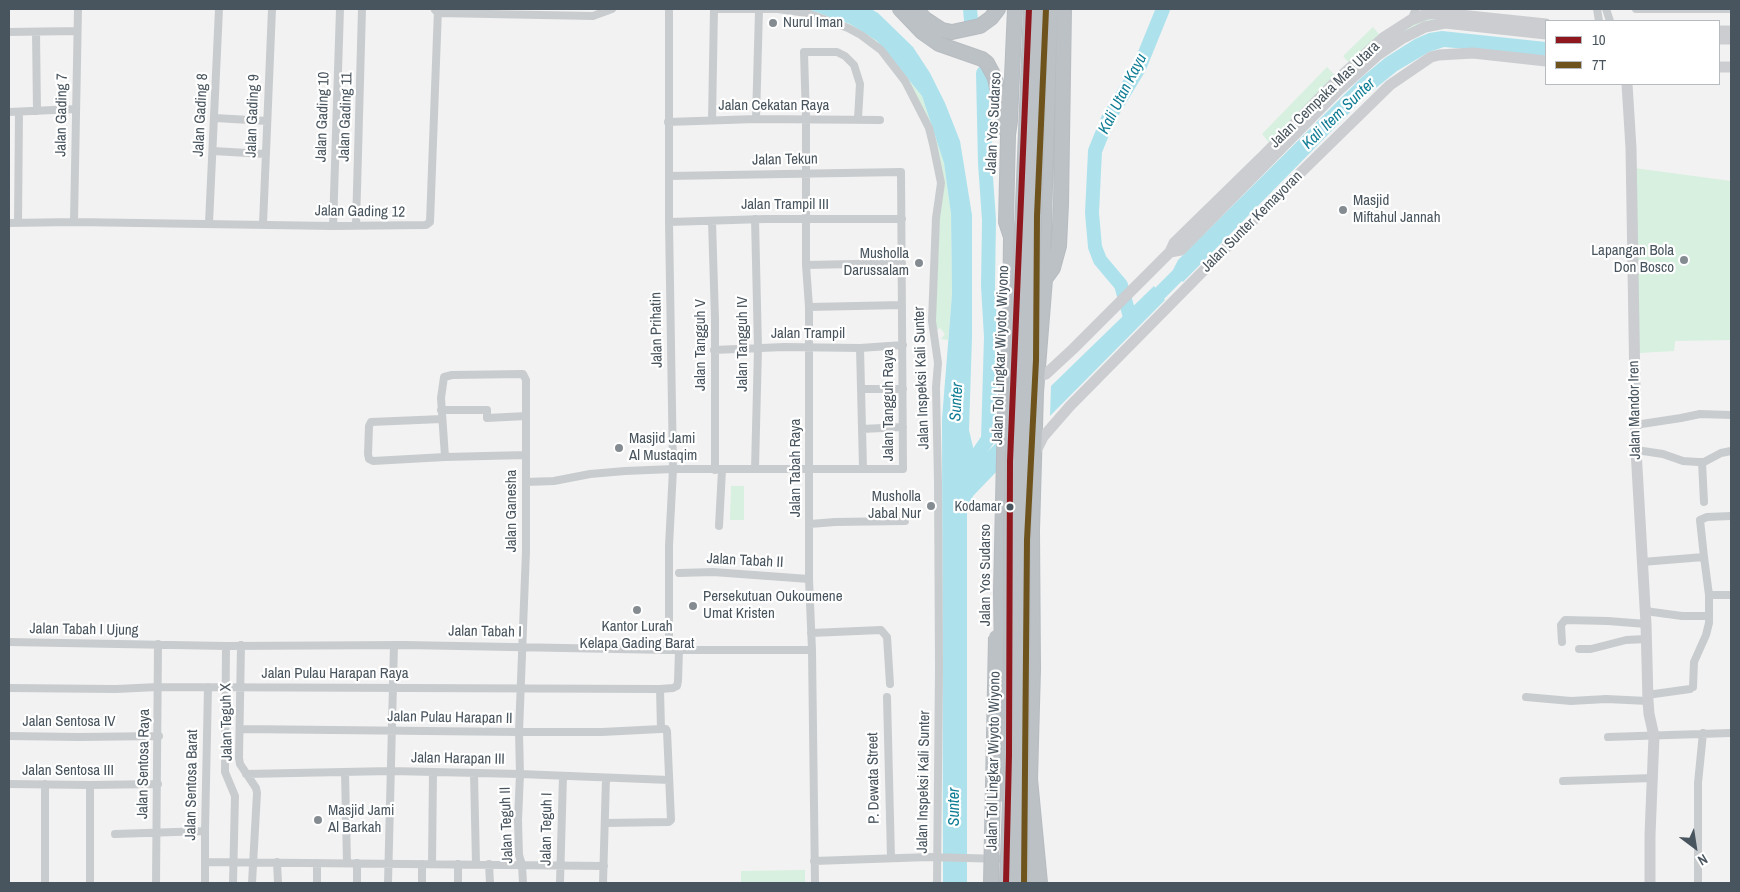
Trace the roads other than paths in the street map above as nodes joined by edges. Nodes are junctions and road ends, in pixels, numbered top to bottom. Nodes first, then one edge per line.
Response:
1 (78, 9) edge
2 (219, 9) edge
3 (272, 9) edge
4 (340, 9) edge
5 (362, 9) edge
6 (612, 9) edge
7 (669, 9) edge
8 (714, 9) edge
9 (900, 9) edge
10 (916, 9) edge
11 (998, 9) edge
12 (1015, 9) edge
13 (1022, 9) edge
14 (1031, 9) edge
15 (1042, 9) edge
16 (1050, 9) edge
17 (1058, 9) edge
18 (1064, 9) edge
19 (1416, 9) edge
20 (1636, 9) edge
21 (436, 10) edge
22 (759, 10) edge
23 (807, 10) edge
24 (1731, 10) edge
25 (1456, 11) edge
26 (1411, 20) junction
27 (1545, 24) edge
28 (77, 31) junction
29 (9, 32) edge
30 (36, 32) junction
31 (1545, 34) edge
32 (1545, 61) edge
33 (1627, 85) edge
34 (76, 109) junction
35 (37, 111) junction
36 (9, 112) edge
37 (19, 112) junction
38 (215, 118) junction
39 (806, 119) junction
40 (712, 120) junction
41 (756, 120) junction
42 (858, 120) junction
43 (880, 120) dead end
44 (267, 121) junction
45 (668, 122) junction
46 (1009, 128) junction
47 (213, 151) junction
48 (265, 154) junction
49 (902, 172) joint
50 (805, 175) junction
51 (1015, 175) junction
52 (1045, 175) junction
53 (669, 176) junction
54 (755, 219) junction
55 (902, 219) junction
56 (805, 220) junction
57 (712, 221) junction
58 (74, 222) junction
59 (669, 222) junction
60 (9, 223) edge
61 (18, 223) junction
62 (209, 223) junction
63 (263, 224) junction
64 (356, 225) junction
65 (334, 226) junction
66 (1011, 237) junction
67 (1170, 252) junction
68 (902, 263) junction
69 (806, 265) junction
70 (1045, 279) junction
71 (902, 305) junction
72 (809, 307) junction
73 (902, 345) junction
74 (809, 347) junction
75 (758, 348) junction
76 (860, 348) junction
77 (714, 350) junction
78 (1037, 377) junction
79 (861, 389) junction
80 (903, 389) junction
81 (441, 410) junction
82 (1731, 415) edge
83 (526, 416) junction
84 (442, 419) junction
85 (1635, 425) junction
86 (903, 427) junction
87 (862, 429) junction
88 (1037, 433) junction
89 (1636, 450) junction
90 (1731, 451) edge
91 (526, 456) junction
92 (444, 457) junction
93 (1702, 462) junction
94 (863, 468) junction
95 (673, 469) junction
96 (755, 469) junction
97 (718, 470) junction
98 (809, 470) junction
99 (526, 482) junction
100 (1704, 502) dead end
101 (1731, 516) edge
102 (905, 521) dead end
103 (810, 524) junction
104 (719, 526) dead end
105 (1704, 557) junction
106 (1642, 562) junction
107 (680, 572) dead end
108 (809, 579) junction
109 (1001, 592) junction
110 (1709, 595) junction
111 (1731, 595) edge
112 (1645, 611) junction
113 (1709, 616) junction
114 (1646, 624) junction
115 (811, 633) junction
116 (1646, 639) junction
117 (9, 642) edge
118 (1562, 642) dead end
119 (158, 644) junction
120 (394, 645) junction
121 (226, 646) junction
122 (241, 646) junction
123 (522, 647) junction
124 (1579, 649) dead end
125 (669, 650) junction
126 (679, 650) junction
127 (812, 650) junction
128 (890, 684) dead end
129 (158, 687) junction
130 (208, 687) junction
131 (9, 688) edge
132 (225, 688) junction
133 (240, 688) junction
134 (393, 688) junction
135 (660, 688) junction
136 (521, 689) junction
137 (887, 697) dead end
138 (1526, 697) dead end
139 (1648, 698) junction
140 (240, 729) junction
141 (661, 729) junction
142 (392, 731) junction
143 (519, 732) junction
144 (1703, 733) junction
145 (1731, 733) edge
146 (9, 736) edge
147 (158, 736) junction
148 (1654, 736) junction
149 (1608, 737) dead end
150 (390, 771) junction
151 (345, 772) junction
152 (434, 772) junction
153 (246, 774) junction
154 (474, 774) junction
155 (520, 774) junction
156 (563, 776) junction
157 (606, 778) junction
158 (1653, 778) junction
159 (1030, 779) junction
160 (669, 780) junction
161 (1563, 781) dead end
162 (9, 784) edge
163 (45, 784) junction
164 (158, 784) junction
165 (90, 785) junction
166 (1007, 796) dead end
167 (1028, 796) junction
168 (605, 823) junction
169 (204, 831) junction
170 (157, 833) junction
171 (115, 834) dead end
172 (891, 858) junction
173 (939, 858) junction
174 (1002, 859) junction
175 (1038, 860) junction
176 (814, 861) junction
177 (205, 862) junction
178 (235, 862) junction
179 (251, 862) junction
180 (277, 862) junction
181 (317, 862) junction
182 (347, 863) junction
183 (357, 863) junction
184 (388, 863) junction
185 (422, 864) junction
186 (432, 864) junction
187 (458, 864) junction
188 (476, 864) junction
189 (489, 864) junction
190 (522, 865) junction
191 (560, 865) junction
192 (604, 866) junction
193 (45, 883) edge
194 (90, 883) edge
195 (156, 883) edge
196 (206, 883) edge
197 (233, 883) edge
198 (252, 883) edge
199 (278, 883) edge
200 (317, 883) edge
201 (357, 883) edge
202 (388, 883) edge
203 (422, 883) edge
204 (458, 883) edge
205 (490, 883) edge
206 (523, 883) edge
207 (560, 883) edge
208 (603, 883) edge
209 (814, 883) edge
210 (937, 883) edge
211 (991, 883) edge
212 (1002, 883) edge
213 (1007, 883) edge
214 (1021, 883) edge
215 (1029, 883) edge
216 (1040, 883) edge
217 (1650, 883) edge
218 (1698, 883) edge

1 - 28 street, Jalan Gading 7
2 - 38 street, Jalan Gading 8
3 - 44 street, Jalan Gading 9
4 - 65 street, Jalan Gading 10
5 - 64 street, Jalan Gading 11
6 - 21 street
7 - 45 street, Jalan Prihatin
8 - 22 street, Jalan Inspeksi Kali Sunter
8 - 40 street
9 - 46 highway
10 - 11 highway
12 - 46 highway, Jalan Yos Sudarso
13 - 51 highway, Jalan Yos Sudarso
14 - 213 highway, Jalan Tol Lingkar Wiyoto Wiyono, bridge
15 - 214 highway, Jalan Tol Lingkar Wiyoto Wiyono, bridge
16 - 52 highway
17 - 70 highway
18 - 70 highway
19 - 26 street
20 - 24 street
21 - 64 street, Jalan Gading 12
22 - 23 street, Jalan Inspeksi Kali Sunter
22 - 41 street
23 - 173 street, Jalan Inspeksi Kali Sunter
25 - 26 main road, Jalan Cempaka Mas Utara
25 - 27 main road, Jalan Cempaka Mas Utara
26 - 67 main road, Jalan Cempaka Mas Utara
28 - 30 street
28 - 34 street, Jalan Gading 7
29 - 30 street
30 - 35 street
31 - 67 main road, Jalan Cempaka Mas Utara
32 - 88 main road, Jalan Sunter Kemayoran
33 - 85 main road, Jalan Mandor Iren
34 - 35 street
34 - 58 street, Jalan Gading 7
35 - 37 street
36 - 37 street
37 - 61 street
38 - 44 street
38 - 47 street, Jalan Gading 8
39 - 41 street, Jalan Cekatan Raya
39 - 42 street, Jalan Cekatan Raya
39 - 42 street, Jalan Tabah Raya
39 - 50 street, Jalan Tabah Raya
40 - 41 street, Jalan Cekatan Raya
40 - 45 street, Jalan Cekatan Raya
42 - 43 street, Jalan Cekatan Raya
44 - 48 street, Jalan Gading 9
45 - 53 street, Jalan Prihatin
46 - 66 highway, Jalan Yos Sudarso
47 - 48 street
47 - 62 street, Jalan Gading 8
48 - 63 street, Jalan Gading 9
49 - 50 street, Jalan Tekun
49 - 55 street, Jalan Tangguh Raya
50 - 53 street, Jalan Tekun
50 - 56 street, Jalan Tabah Raya
51 - 52 highway
51 - 66 highway, Jalan Yos Sudarso
52 - 70 highway
53 - 59 street, Jalan Prihatin
54 - 56 street, Jalan Trampil III
54 - 57 street, Jalan Trampil III
54 - 75 street, Jalan Tangguh IV
55 - 56 street, Jalan Trampil III
55 - 68 street, Jalan Tangguh Raya
56 - 69 street, Jalan Tabah Raya
57 - 59 street, Jalan Trampil III
57 - 77 street, Jalan Tangguh V
58 - 61 street, Jalan Gading 12
58 - 62 street, Jalan Gading 12
59 - 95 street, Jalan Prihatin
60 - 61 street, Jalan Gading 12
62 - 63 street, Jalan Gading 12
63 - 65 street, Jalan Gading 12
64 - 65 street, Jalan Gading 12
66 - 109 highway, Jalan Yos Sudarso
67 - 78 main road, Jalan Cempaka Mas Utara
68 - 69 street
68 - 71 street, Jalan Tangguh Raya
69 - 72 street, Jalan Tabah Raya
70 - 78 highway
71 - 72 street
71 - 73 street, Jalan Tangguh Raya
72 - 74 street, Jalan Tabah Raya
73 - 76 street, Jalan Trampil
73 - 80 street, Jalan Tangguh Raya
74 - 75 street, Jalan Trampil
74 - 76 street, Jalan Trampil
74 - 98 street, Jalan Tabah Raya
75 - 77 street, Jalan Trampil
75 - 96 street, Jalan Tangguh IV
76 - 79 street
77 - 97 street, Jalan Tangguh V
78 - 88 highway
79 - 80 street
79 - 87 street
80 - 86 street, Jalan Tangguh Raya
81 - 83 street
81 - 83 street, Jalan Ganesha
81 - 84 street
82 - 85 street
83 - 91 street, Jalan Ganesha
84 - 92 street
84 - 92 street
85 - 89 main road, Jalan Mandor Iren
86 - 87 street
86 - 94 street, Jalan Tangguh Raya
87 - 94 street
88 - 159 highway
89 - 93 street
89 - 106 main road, Jalan Mandor Iren
90 - 93 street
91 - 92 street
91 - 99 street, Jalan Ganesha
93 - 100 street
94 - 98 street, Jalan Tangguh Raya
95 - 97 street, Jalan Tangguh Raya
95 - 99 street, Jalan Tangguh Raya
95 - 125 street, Jalan Prihatin
96 - 97 street, Jalan Tangguh Raya
96 - 98 street, Jalan Tangguh Raya
97 - 104 street, Jalan Tangguh V
98 - 103 street, Jalan Tabah Raya
99 - 123 street, Jalan Ganesha
101 - 105 street
102 - 103 street
103 - 108 street, Jalan Tabah Raya
105 - 106 street
105 - 110 street
106 - 112 main road, Jalan Mandor Iren
107 - 108 street, Jalan Tabah II
108 - 115 street, Jalan Tabah Raya
109 - 174 highway, Jalan Yos Sudarso
109 - 211 highway, bridge
110 - 111 street
110 - 113 street
112 - 113 street
112 - 114 main road, Jalan Mandor Iren
113 - 139 street
114 - 116 main road, Jalan Mandor Iren
114 - 118 street
115 - 127 street, Jalan Tabah Raya
115 - 128 street
116 - 124 street
116 - 139 main road, Jalan Mandor Iren
117 - 119 street, Jalan Tabah I Ujung
119 - 121 street, Jalan Tabah I
119 - 129 street, Jalan Sentosa Raya
120 - 122 street, Jalan Tabah I
120 - 123 street, Jalan Tabah I
120 - 134 street
121 - 122 street, Jalan Tabah I
121 - 132 street
122 - 133 street, Jalan Teguh X
123 - 125 street, Jalan Tabah I
123 - 136 street, Jalan Teguh II
125 - 126 street, Jalan Tabah I
126 - 127 street, Jalan Tabah I
126 - 135 street
127 - 176 street, Jalan Tabah Raya
129 - 130 street, Jalan Pulau Harapan Raya
129 - 131 street, Jalan Pulau Harapan Raya
129 - 147 street, Jalan Sentosa Raya
130 - 132 street, Jalan Pulau Harapan Raya
130 - 169 street, Jalan Sentosa Barat
132 - 133 street, Jalan Pulau Harapan Raya
132 - 178 street
133 - 134 street, Jalan Pulau Harapan Raya
133 - 140 street, Jalan Teguh X
134 - 136 street, Jalan Pulau Harapan Raya
134 - 142 street
135 - 136 street, Jalan Pulau Harapan Raya
135 - 141 street
136 - 143 street, Jalan Teguh II
137 - 172 street, P. Dewata Street
138 - 139 street
139 - 148 main road, Jalan Mandor Iren
140 - 142 street, Jalan Pulau Harapan II
140 - 153 street, Jalan Teguh X
141 - 143 street, Jalan Pulau Harapan II
141 - 160 street
142 - 143 street, Jalan Pulau Harapan II
142 - 150 street
143 - 155 street, Jalan Teguh II
144 - 145 street
144 - 148 street
144 - 218 street
146 - 147 street, Jalan Sentosa IV
147 - 164 street, Jalan Sentosa Raya
148 - 149 street
148 - 158 main road, Jalan Mandor Iren
150 - 151 street, Jalan Harapan III
150 - 152 street, Jalan Harapan III
150 - 184 street
151 - 153 street, Jalan Harapan III
151 - 182 street
152 - 154 street, Jalan Harapan III
152 - 186 street
153 - 179 street, Jalan Teguh X
154 - 155 street, Jalan Harapan III
154 - 188 street
155 - 156 street, Jalan Harapan III
155 - 190 street, Jalan Teguh II
156 - 157 street, Jalan Harapan III
156 - 191 street, Jalan Teguh I
157 - 160 street, Jalan Harapan III
157 - 168 street
158 - 161 street
158 - 217 main road, Jalan Mandor Iren
159 - 167 highway
159 - 175 highway
160 - 168 street
162 - 163 street, Jalan Sentosa III
163 - 165 street, Jalan Sentosa III
163 - 193 street
164 - 165 street, Jalan Sentosa III
164 - 170 street, Jalan Sentosa Raya
165 - 194 street
166 - 167 highway
167 - 215 highway
168 - 192 street
169 - 170 street
169 - 177 street, Jalan Sentosa Barat
170 - 171 street
170 - 195 street, Jalan Sentosa Raya
172 - 173 street
172 - 176 street
173 - 174 street
173 - 210 street, Jalan Inspeksi Kali Sunter
174 - 212 highway, Jalan Yos Sudarso
175 - 215 highway
175 - 216 highway
176 - 209 street, Jalan Tabah Raya
177 - 178 street
177 - 196 street, Jalan Sentosa Barat
178 - 179 street
178 - 197 street
179 - 180 street
179 - 198 street, Jalan Teguh X
180 - 181 street
180 - 199 street
181 - 182 street
181 - 200 street
182 - 183 street
183 - 184 street
183 - 201 street
184 - 185 street
184 - 202 street
185 - 186 street
185 - 203 street
186 - 187 street
187 - 188 street
187 - 204 street
188 - 189 street
189 - 190 street
189 - 205 street
190 - 191 street
190 - 206 street, Jalan Teguh II
191 - 192 street
191 - 207 street, Jalan Teguh I
192 - 208 street
213 - 215 highway

